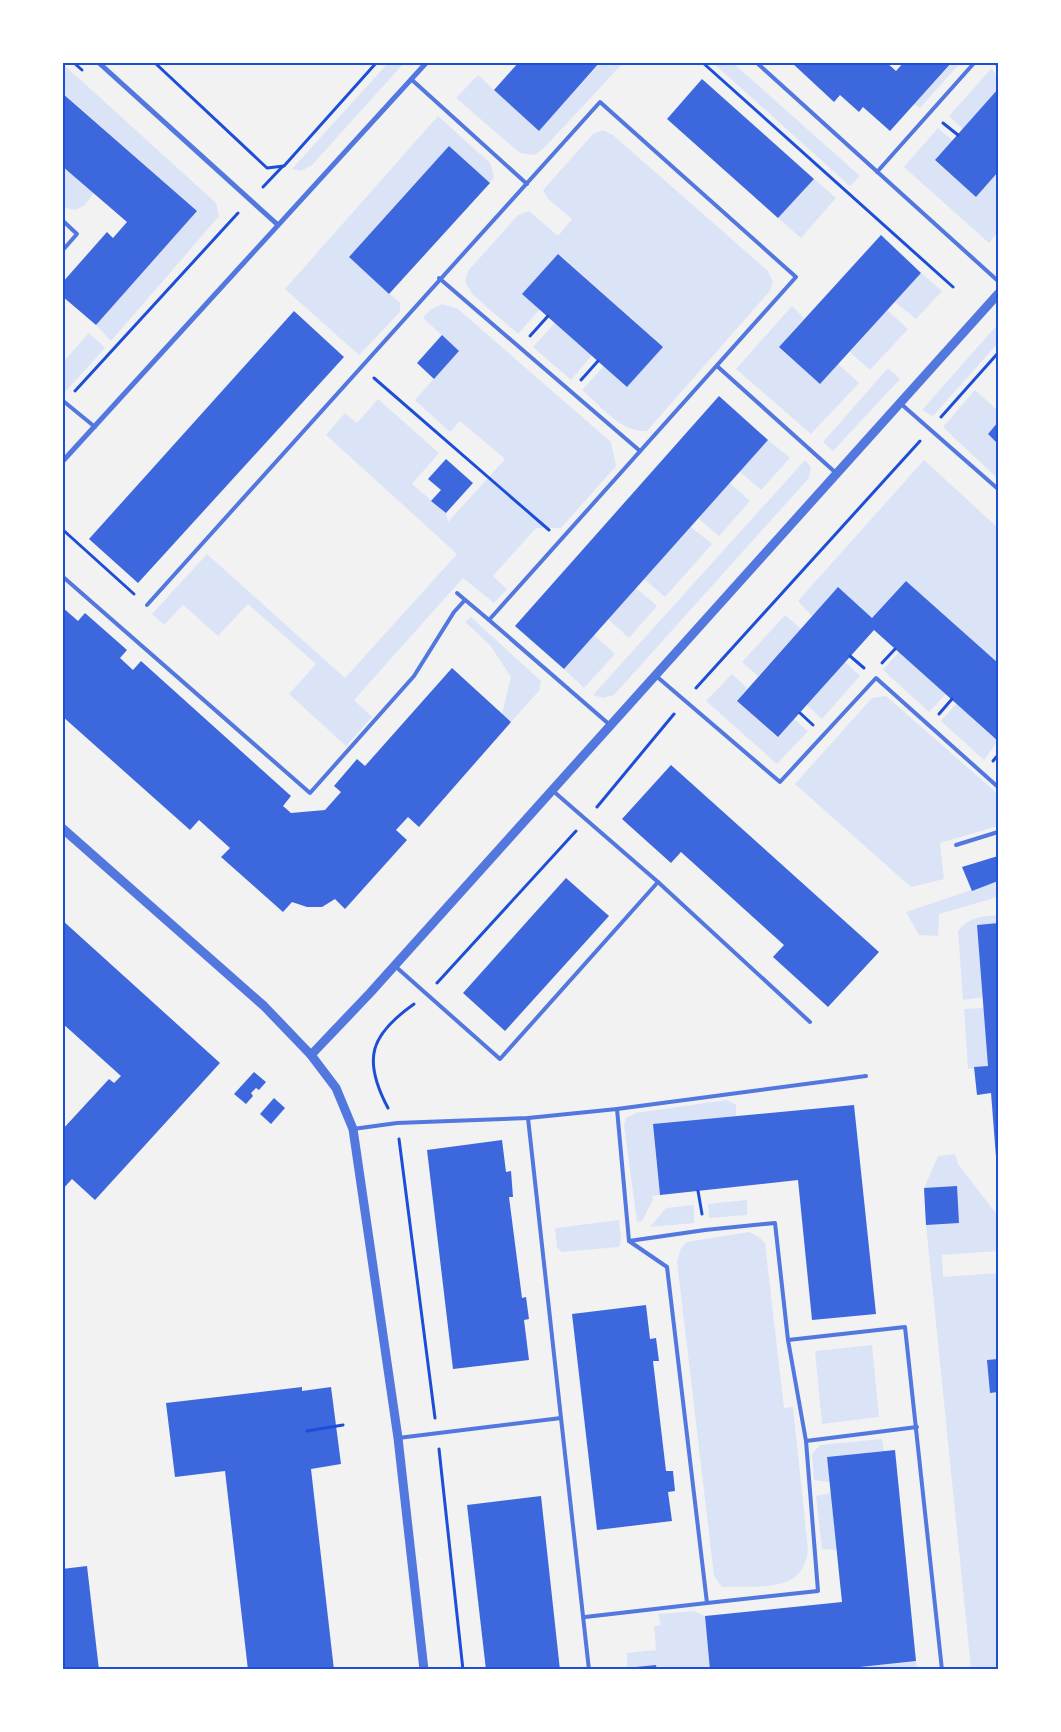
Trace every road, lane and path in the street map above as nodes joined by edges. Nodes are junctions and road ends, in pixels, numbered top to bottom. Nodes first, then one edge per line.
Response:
1 (73, 62) edge
2 (98, 62) edge
3 (154, 62) edge
4 (377, 62) edge
5 (426, 62) edge
6 (702, 62) edge
7 (756, 62) edge
8 (974, 62) edge
9 (995, 62) edge
10 (998, 66) edge
11 (87, 76) dead end
12 (411, 79) junction
13 (877, 172) junction
14 (527, 184) junction
15 (231, 206) dead end
16 (62, 220) edge
17 (278, 226) junction
18 (62, 251) edge
19 (440, 278) junction
20 (998, 281) edge
21 (953, 287) dead end
22 (998, 294) edge
23 (548, 316) dead end
24 (520, 348) junction
25 (998, 353) edge
26 (598, 361) dead end
27 (360, 366) junction
28 (717, 366) junction
29 (570, 392) junction
30 (64, 401) edge
31 (900, 403) junction
32 (95, 427) junction
33 (931, 428) junction
34 (640, 451) junction
35 (62, 462) edge
36 (836, 474) junction
37 (998, 489) edge
38 (62, 529) edge
39 (561, 540) junction
40 (62, 576) edge
41 (457, 593) dead end
42 (465, 600) junction
43 (147, 605) joint
44 (489, 620) junction
45 (655, 675) junction
46 (685, 701) junction
47 (610, 725) junction
48 (998, 787) edge
49 (552, 790) junction
50 (587, 819) junction
51 (62, 828) edge
52 (998, 832) edge
53 (956, 846) dead end
54 (658, 882) junction
55 (394, 965) junction
56 (427, 994) junction
57 (810, 1022) dead end
58 (311, 1054) junction
59 (866, 1076) dead end
60 (617, 1109) junction
61 (528, 1118) junction
62 (397, 1123) junction
63 (353, 1129) junction
64 (698, 1191) dead end
65 (705, 1230) junction
66 (629, 1241) junction
67 (788, 1340) junction
68 (561, 1418) junction
69 (343, 1425) dead end
70 (917, 1427) junction
71 (307, 1431) dead end
72 (437, 1433) junction
73 (398, 1438) junction
74 (806, 1441) junction
75 (707, 1603) junction
76 (584, 1617) junction
77 (424, 1670) edge
78 (463, 1670) edge
79 (589, 1670) edge
80 (942, 1670) edge

1 - 11 path
2 - 17 street
3 - 4 path
5 - 12 street
6 - 21 path
7 - 13 lane
8 - 13 lane
9 - 10 path
12 - 14 lane
12 - 17 street
13 - 20 lane
14 - 19 lane
14 - 28 lane
15 - 30 path
16 - 18 lane
17 - 32 street
19 - 24 lane
19 - 27 lane
22 - 31 street
23 - 24 path
24 - 29 lane
25 - 33 path
26 - 29 path
27 - 39 path
27 - 43 lane
28 - 34 lane
28 - 36 lane
29 - 34 lane
30 - 32 lane
31 - 33 lane
31 - 36 street
32 - 35 street
33 - 37 lane
33 - 46 path
34 - 39 lane
36 - 45 street
38 - 43 path
39 - 44 lane
40 - 42 lane
41 - 42 lane
42 - 44 lane
44 - 47 lane
45 - 46 lane
45 - 47 street
46 - 48 lane
46 - 50 path
47 - 49 street
49 - 50 lane
49 - 55 street
50 - 54 lane
50 - 56 path
51 - 58 street
52 - 53 lane
54 - 56 lane
54 - 57 lane
55 - 56 lane
55 - 58 street
56 - 62 path
58 - 63 street
59 - 60 lane
60 - 61 lane
60 - 66 lane
61 - 62 lane
61 - 68 lane
62 - 63 lane
62 - 72 path
63 - 73 street
64 - 65 path
65 - 66 lane
65 - 67 lane
66 - 75 lane
67 - 70 lane
67 - 74 lane
68 - 72 lane
68 - 76 lane
69 - 71 path
70 - 74 lane
70 - 80 lane
72 - 73 lane
72 - 78 path
73 - 77 street
74 - 75 lane
75 - 76 lane
76 - 79 lane

